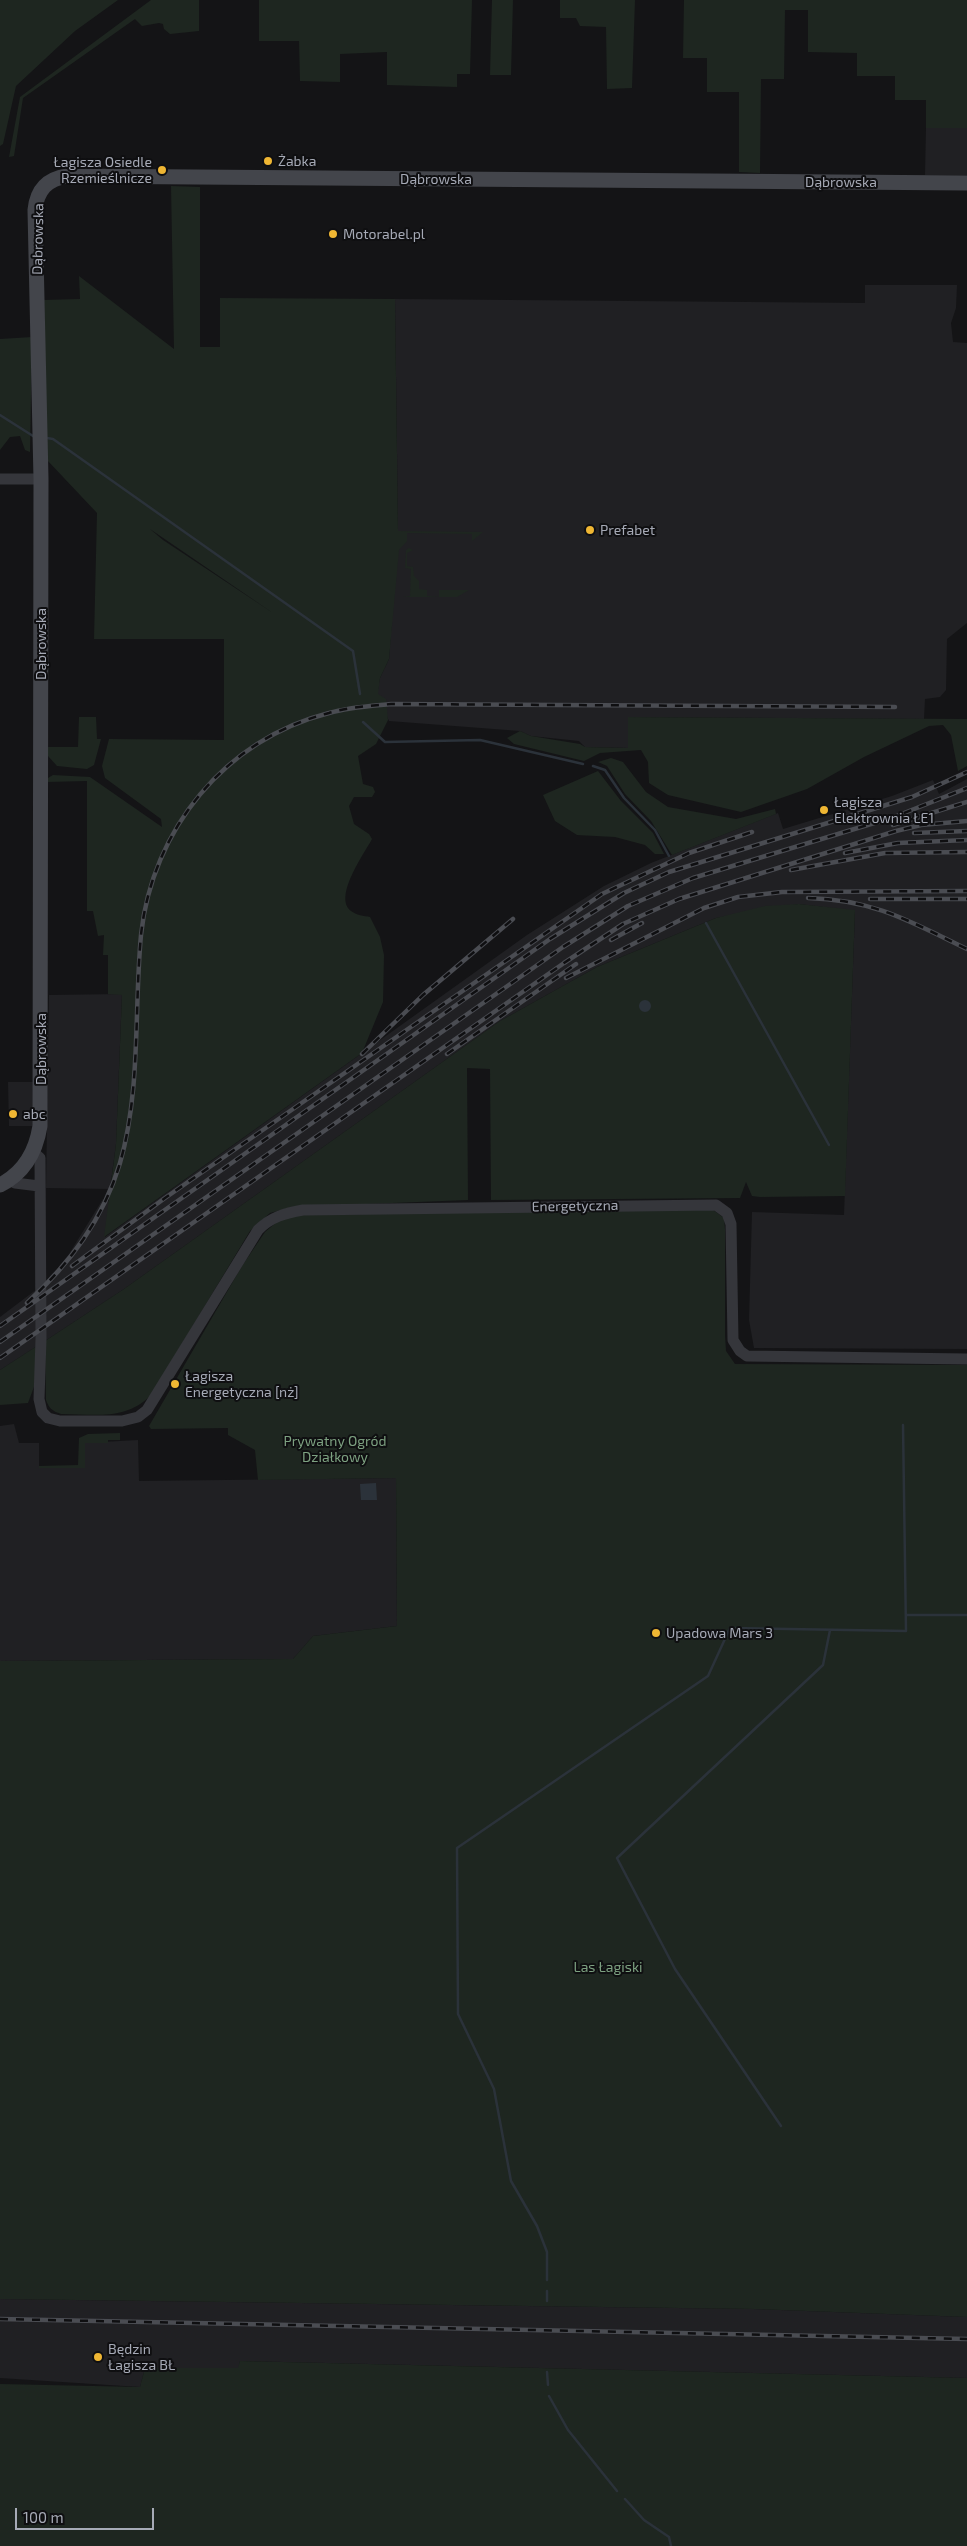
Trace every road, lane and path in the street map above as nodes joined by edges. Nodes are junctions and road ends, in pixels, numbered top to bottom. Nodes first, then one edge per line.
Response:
1 (967, 183) edge
2 (0, 479) edge
3 (41, 479) junction
4 (34, 1152) junction
5 (5, 1182) edge
6 (39, 1186) junction
7 (967, 1359) edge
8 (153, 1403) joint

1 - 3 street, Dąbrowska
2 - 3 street
3 - 4 street, Dąbrowska
4 - 5 street
4 - 6 street, Dąbrowska
5 - 6 street
6 - 8 street, Dąbrowska
7 - 8 street, Energetyczna

